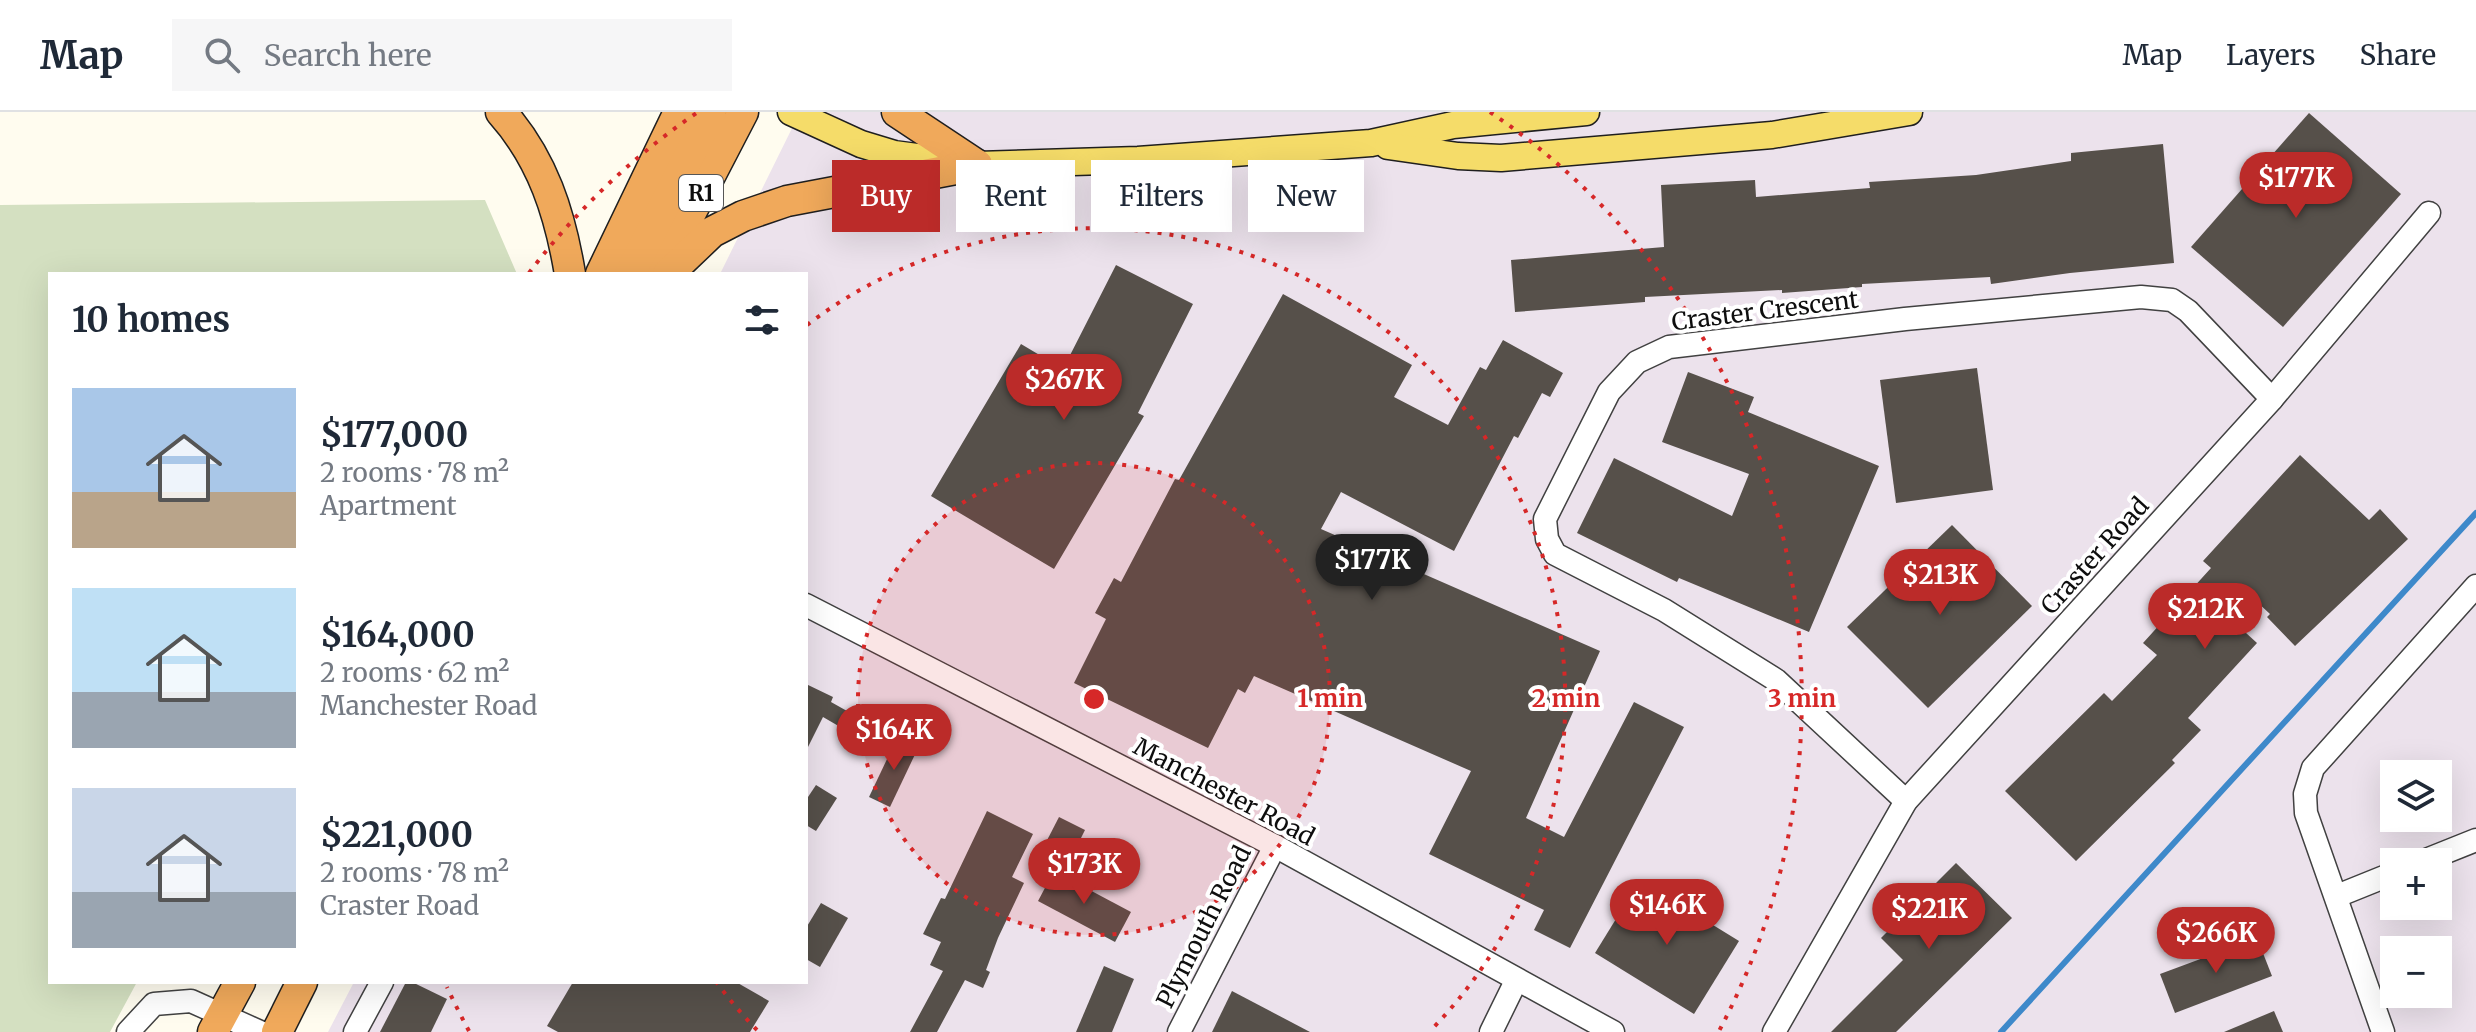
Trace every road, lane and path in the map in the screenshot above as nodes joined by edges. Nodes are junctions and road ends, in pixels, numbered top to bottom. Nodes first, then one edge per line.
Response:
1 (501, 112) edge
2 (679, 112) edge
3 (711, 112) edge
4 (743, 112) edge
5 (791, 112) edge
6 (897, 112) edge
7 (1586, 112) edge
8 (1909, 112) edge
9 (1371, 143) junction
10 (969, 160) edge
11 (956, 162) edge
12 (1075, 162) edge
13 (956, 169) edge
14 (2429, 213) dead end
15 (570, 272) edge
16 (602, 272) edge
17 (631, 272) edge
18 (659, 272) edge
19 (670, 272) edge
20 (2272, 399) junction
21 (2476, 586) edge
22 (2467, 604) edge
23 (808, 606) edge
24 (1906, 801) junction
25 (2476, 840) edge
26 (1275, 846) junction
27 (2452, 850) edge
28 (2380, 879) edge
29 (2337, 896) junction
30 (1516, 981) junction
31 (239, 984) edge
32 (301, 984) edge
33 (381, 984) edge
34 (218, 1024) edge
35 (128, 1032) edge
36 (260, 1032) edge
37 (277, 1032) edge
38 (355, 1032) edge
39 (1179, 1032) edge
40 (1491, 1032) edge
41 (1613, 1032) edge
42 (1774, 1032) edge
43 (2383, 1032) edge

1 - 15 highway
2 - 16 highway, R1
3 - 17 highway
4 - 18 highway, R1
5 - 11 main road
6 - 10 highway
7 - 9 main road
8 - 9 main road
9 - 12 main road
13 - 19 highway
14 - 20 street, Craster Road
20 - 24 street, Craster Road
20 - 24 street, Craster Crescent
21 - 22 street
22 - 29 street
23 - 26 street, Manchester Road
24 - 42 street, Craster Road
25 - 27 street
26 - 30 street, Manchester Road
26 - 39 street, Plymouth Road
28 - 29 street
29 - 43 street
30 - 40 street
30 - 41 street, Manchester Road
31 - 34 highway
32 - 37 highway
33 - 38 street
34 - 35 street
34 - 36 street

